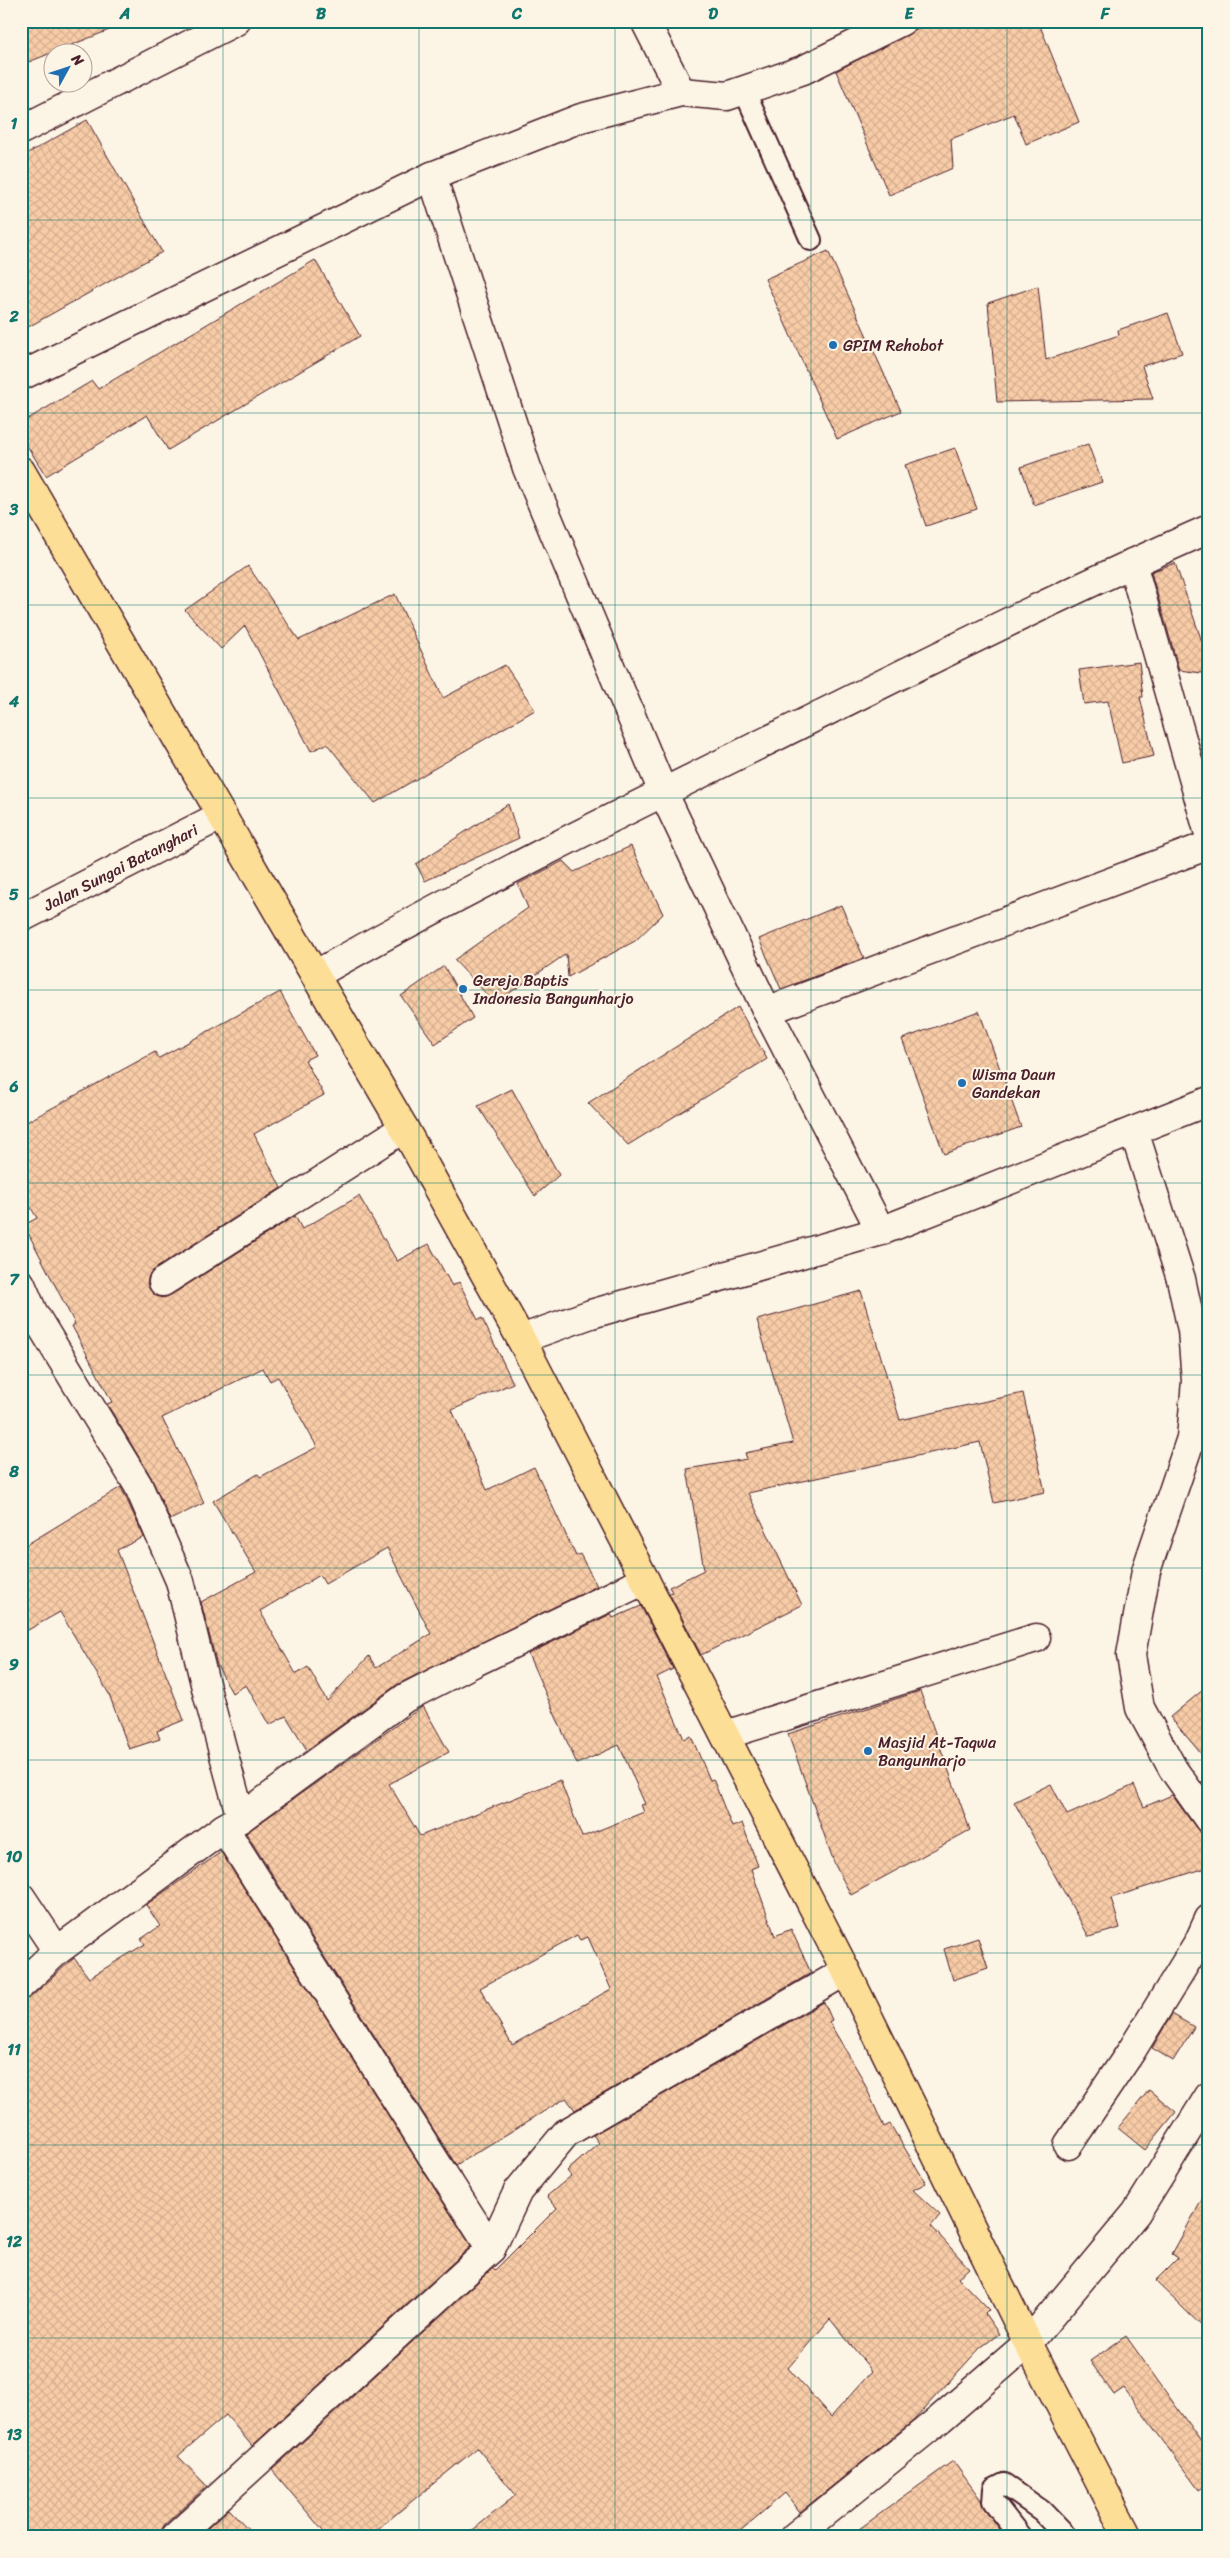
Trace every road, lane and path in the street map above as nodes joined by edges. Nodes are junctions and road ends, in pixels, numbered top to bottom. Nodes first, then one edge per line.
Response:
1 (236, 21) edge
2 (645, 21) edge
3 (902, 21) edge
4 (744, 90) junction
5 (681, 92) junction
6 (21, 130) edge
7 (432, 176) junction
8 (810, 240) dead end
9 (21, 376) edge
10 (21, 471) edge
11 (1209, 529) edge
12 (1132, 563) junction
13 (663, 792) junction
14 (222, 815) junction
15 (1209, 834) edge
16 (1209, 845) edge
17 (21, 918) edge
18 (315, 975) junction
19 (767, 1011) junction
20 (1209, 1101) edge
21 (404, 1128) junction
22 (1134, 1131) junction
23 (881, 1231) junction
24 (163, 1282) dead end
25 (21, 1284) edge
26 (521, 1339) junction
27 (645, 1580) junction
28 (1036, 1638) dead end
29 (725, 1735) junction
30 (1209, 1820) edge
31 (233, 1823) junction
32 (21, 1897) edge
33 (1209, 1919) edge
34 (57, 1952) junction
35 (846, 1971) junction
36 (21, 1985) edge
37 (1209, 2096) edge
38 (1068, 2145) dead end
39 (491, 2249) junction
40 (1028, 2343) junction
41 (1125, 2536) edge
42 (174, 2537) edge
43 (794, 2537) edge
44 (1020, 2537) edge
45 (1066, 2537) edge

1 - 6 street
2 - 5 street
3 - 4 street
4 - 5 street
4 - 8 lane
5 - 7 street
7 - 9 street
7 - 13 street
10 - 14 main road
11 - 12 street
12 - 13 street
12 - 15 street
13 - 18 street
13 - 19 street
14 - 17 street, Jalan Sungai Batanghari
14 - 18 main road
16 - 19 street
18 - 21 main road
19 - 23 street
20 - 22 street
21 - 24 street
21 - 26 main road
22 - 23 street
22 - 30 street
23 - 26 street
25 - 31 street
26 - 27 main road
27 - 29 main road
27 - 31 street
28 - 29 street
29 - 35 main road
31 - 34 street
31 - 39 street
32 - 34 street
33 - 38 street
34 - 36 street
35 - 39 street
35 - 40 main road
37 - 40 street
39 - 42 street
40 - 41 main road
40 - 43 street
44 - 45 lane

